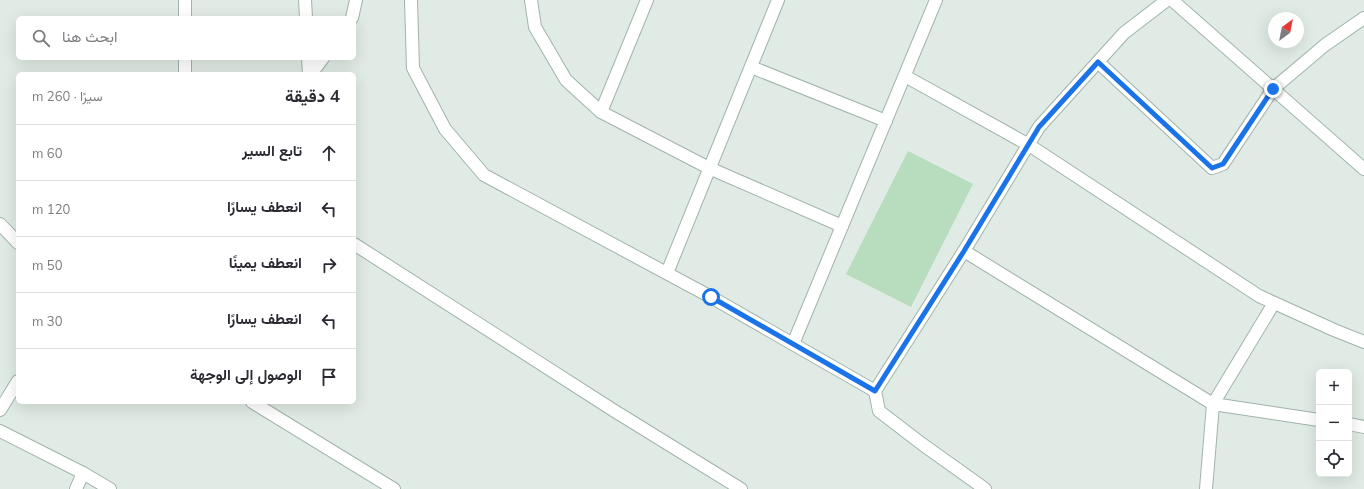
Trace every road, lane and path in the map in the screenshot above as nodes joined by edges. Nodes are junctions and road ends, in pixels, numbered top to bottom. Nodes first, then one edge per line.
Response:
1 (185, 0) edge
2 (305, 0) edge
3 (356, 0) edge
4 (411, 0) edge
5 (531, 0) edge
6 (647, 0) edge
7 (778, 0) edge
8 (936, 0) edge
9 (1167, 0) edge
10 (1172, 0) edge
11 (185, 16) edge
12 (306, 16) edge
13 (352, 16) edge
14 (1364, 18) edge
15 (185, 60) edge
16 (308, 60) edge
17 (321, 60) edge
18 (1098, 62) junction
19 (751, 67) junction
20 (185, 72) edge
21 (310, 72) edge
22 (312, 72) edge
23 (905, 76) junction
24 (1273, 89) junction
25 (601, 112) junction
26 (886, 121) junction
27 (1029, 145) junction
28 (709, 168) junction
29 (1364, 169) edge
30 (0, 224) edge
31 (842, 226) junction
32 (16, 241) edge
33 (356, 245) edge
34 (964, 251) junction
35 (667, 273) junction
36 (1274, 303) junction
37 (1364, 342) edge
38 (793, 344) junction
39 (16, 384) edge
40 (875, 391) junction
41 (255, 404) edge
42 (1213, 404) junction
43 (0, 410) edge
44 (1316, 420) edge
45 (1352, 425) edge
46 (1364, 427) edge
47 (0, 431) edge
48 (83, 473) junction
49 (76, 489) edge
50 (110, 489) edge
51 (394, 489) edge
52 (741, 489) edge
53 (985, 489) edge
54 (1206, 489) edge

1 - 11 street
2 - 12 street
3 - 13 street
4 - 35 street
5 - 25 street
6 - 25 street
7 - 19 street
8 - 23 street
9 - 18 street
10 - 24 street
14 - 24 street
15 - 20 street
16 - 21 street
17 - 22 street
18 - 24 street
18 - 27 street
19 - 26 street
19 - 28 street
23 - 26 street
23 - 27 street
24 - 29 street
25 - 28 street
26 - 31 street
27 - 34 street
27 - 36 street
28 - 31 street
28 - 35 street
30 - 32 street
31 - 38 street
33 - 52 street
34 - 40 street
34 - 42 street
35 - 38 street
36 - 37 street
36 - 42 street
38 - 40 street
39 - 43 street
40 - 53 street
41 - 51 street
42 - 44 street
42 - 54 street
45 - 46 street
47 - 48 street
48 - 49 street
48 - 50 street

